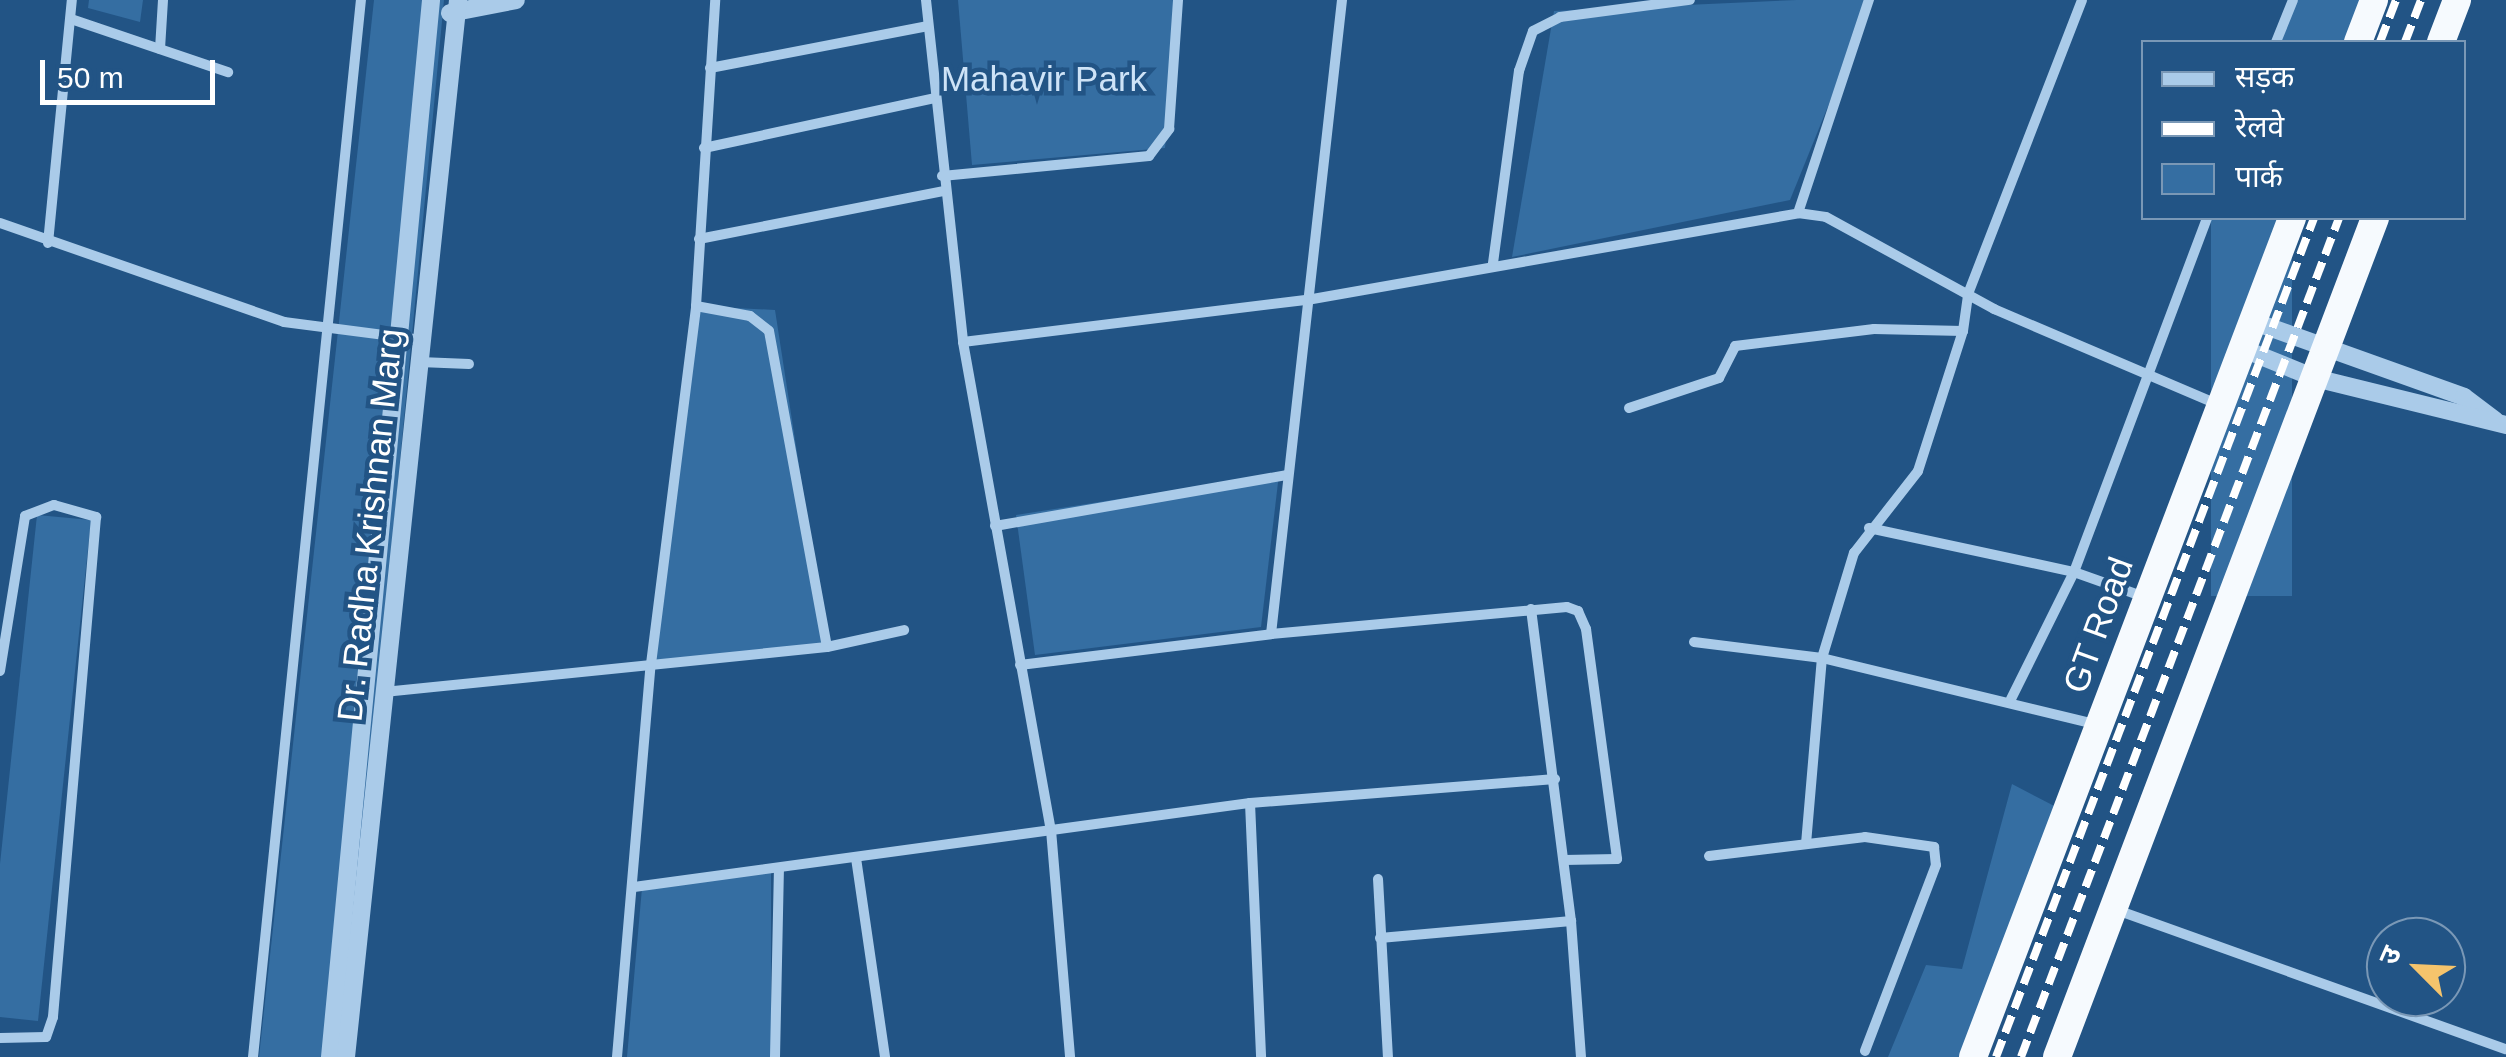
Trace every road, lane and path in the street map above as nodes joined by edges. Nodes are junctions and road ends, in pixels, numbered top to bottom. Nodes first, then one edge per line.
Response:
1 (72, 0) edge
2 (162, 0) edge
3 (361, 0) edge
4 (516, 0) edge
5 (715, 0) edge
6 (926, 0) edge
7 (1178, 0) edge
8 (1342, 0) edge
9 (1690, 0) edge
10 (1869, 0) edge
11 (2072, 0) edge
12 (2082, 0) edge
13 (2294, 0) edge
14 (2374, 0) edge
15 (2457, 0) edge
16 (457, 6) edge
17 (430, 8) edge
18 (2074, 18) junction
19 (71, 19) junction
20 (928, 26) junction
21 (2277, 40) edge
22 (2359, 40) edge
23 (2442, 40) edge
24 (160, 49) junction
25 (710, 68) junction
26 (228, 72) dead end
27 (936, 98) junction
28 (704, 148) junction
29 (942, 176) junction
30 (944, 191) junction
31 (1798, 213) junction
32 (2206, 220) edge
33 (2291, 220) edge
34 (2374, 220) edge
35 (0, 224) edge
36 (699, 239) junction
37 (48, 244) junction
38 (1493, 263) junction
39 (1968, 294) junction
40 (1307, 300) junction
41 (696, 306) junction
42 (2252, 321) junction
43 (324, 329) junction
44 (1964, 331) junction
45 (401, 336) junction
46 (422, 340) junction
47 (963, 342) junction
48 (2242, 348) junction
49 (2325, 350) junction
50 (420, 362) junction
51 (470, 364) dead end
52 (2144, 376) junction
53 (2315, 378) junction
54 (2218, 404) junction
55 (1629, 408) dead end
56 (2500, 422) edge
57 (1288, 475) junction
58 (996, 526) junction
59 (1869, 528) junction
60 (2074, 572) junction
61 (2148, 598) junction
62 (1531, 608) junction
63 (904, 630) dead end
64 (1271, 634) junction
65 (1694, 642) dead end
66 (826, 647) junction
67 (1822, 658) junction
68 (651, 664) junction
69 (1020, 665) junction
70 (0, 671) edge
71 (383, 692) junction
72 (2010, 699) junction
73 (2101, 726) junction
74 (1555, 779) junction
75 (1250, 803) junction
76 (1052, 830) junction
77 (1806, 844) junction
78 (1709, 856) dead end
79 (856, 858) junction
80 (1564, 860) junction
81 (779, 868) junction
82 (1378, 879) dead end
83 (634, 887) junction
84 (2113, 909) junction
85 (1572, 921) junction
86 (1380, 938) junction
87 (0, 1038) edge
88 (2506, 1049) edge
89 (1865, 1051) dead end
90 (252, 1057) edge
91 (330, 1057) edge
92 (346, 1057) edge
93 (617, 1057) edge
94 (775, 1057) edge
95 (886, 1057) edge
96 (1070, 1057) edge
97 (1261, 1057) edge
98 (1388, 1057) edge
99 (1572, 1057) edge
100 (1580, 1057) edge
101 (1972, 1057) edge
102 (2057, 1057) edge

1 - 19 street
2 - 24 street
3 - 43 street
4 - 16 street
5 - 25 street
6 - 20 street
7 - 29 street
8 - 40 street
9 - 38 street
10 - 31 street
11 - 18 street
12 - 18 street
13 - 21 street
14 - 22 highway
15 - 23 highway
16 - 17 street
16 - 46 street, Dr. Radha Krishnan Marg
17 - 45 street
18 - 39 street
19 - 24 street
19 - 37 street
20 - 25 street
20 - 27 street
24 - 26 street
25 - 28 street
27 - 28 street
27 - 29 street
28 - 36 street
29 - 30 street
30 - 36 street
30 - 47 street
31 - 38 street
31 - 39 street
32 - 52 street
33 - 42 highway, GT Road
34 - 49 highway
35 - 37 street
36 - 41 street
37 - 43 street
38 - 40 street
39 - 44 street
39 - 52 street
40 - 47 street
40 - 57 street
41 - 66 street
41 - 68 street
42 - 48 highway, GT Road
42 - 49 street
43 - 45 street
43 - 90 street
44 - 55 street
44 - 59 street
45 - 46 street
45 - 91 street
46 - 50 street, Dr. Radha Krishnan Marg
47 - 58 street
48 - 53 street
48 - 54 highway, GT Road
49 - 53 highway
49 - 56 street
50 - 51 street
50 - 71 street, Dr. Radha Krishnan Marg
52 - 54 street
52 - 60 street
53 - 56 street
53 - 84 highway
54 - 61 highway, GT Road
57 - 58 street
57 - 64 street
58 - 69 street
59 - 60 street
59 - 67 street
60 - 61 street
60 - 72 street
61 - 73 highway, GT Road
62 - 64 street
62 - 74 street
62 - 80 street
63 - 66 street
64 - 69 street
65 - 67 street
66 - 68 street
67 - 72 street
67 - 77 street
68 - 71 street
68 - 83 street
69 - 76 street
70 - 87 street
71 - 92 street, Dr. Radha Krishnan Marg
72 - 73 street
73 - 101 highway, GT Road
74 - 75 street
74 - 80 street
75 - 76 street
75 - 97 street
76 - 79 street
76 - 96 street
77 - 78 street
77 - 89 street
79 - 81 street
79 - 95 street
80 - 85 street
81 - 83 street
81 - 94 street
82 - 86 street
83 - 93 street
84 - 88 street
84 - 102 highway
85 - 86 street
85 - 100 street
86 - 98 street
99 - 100 street

